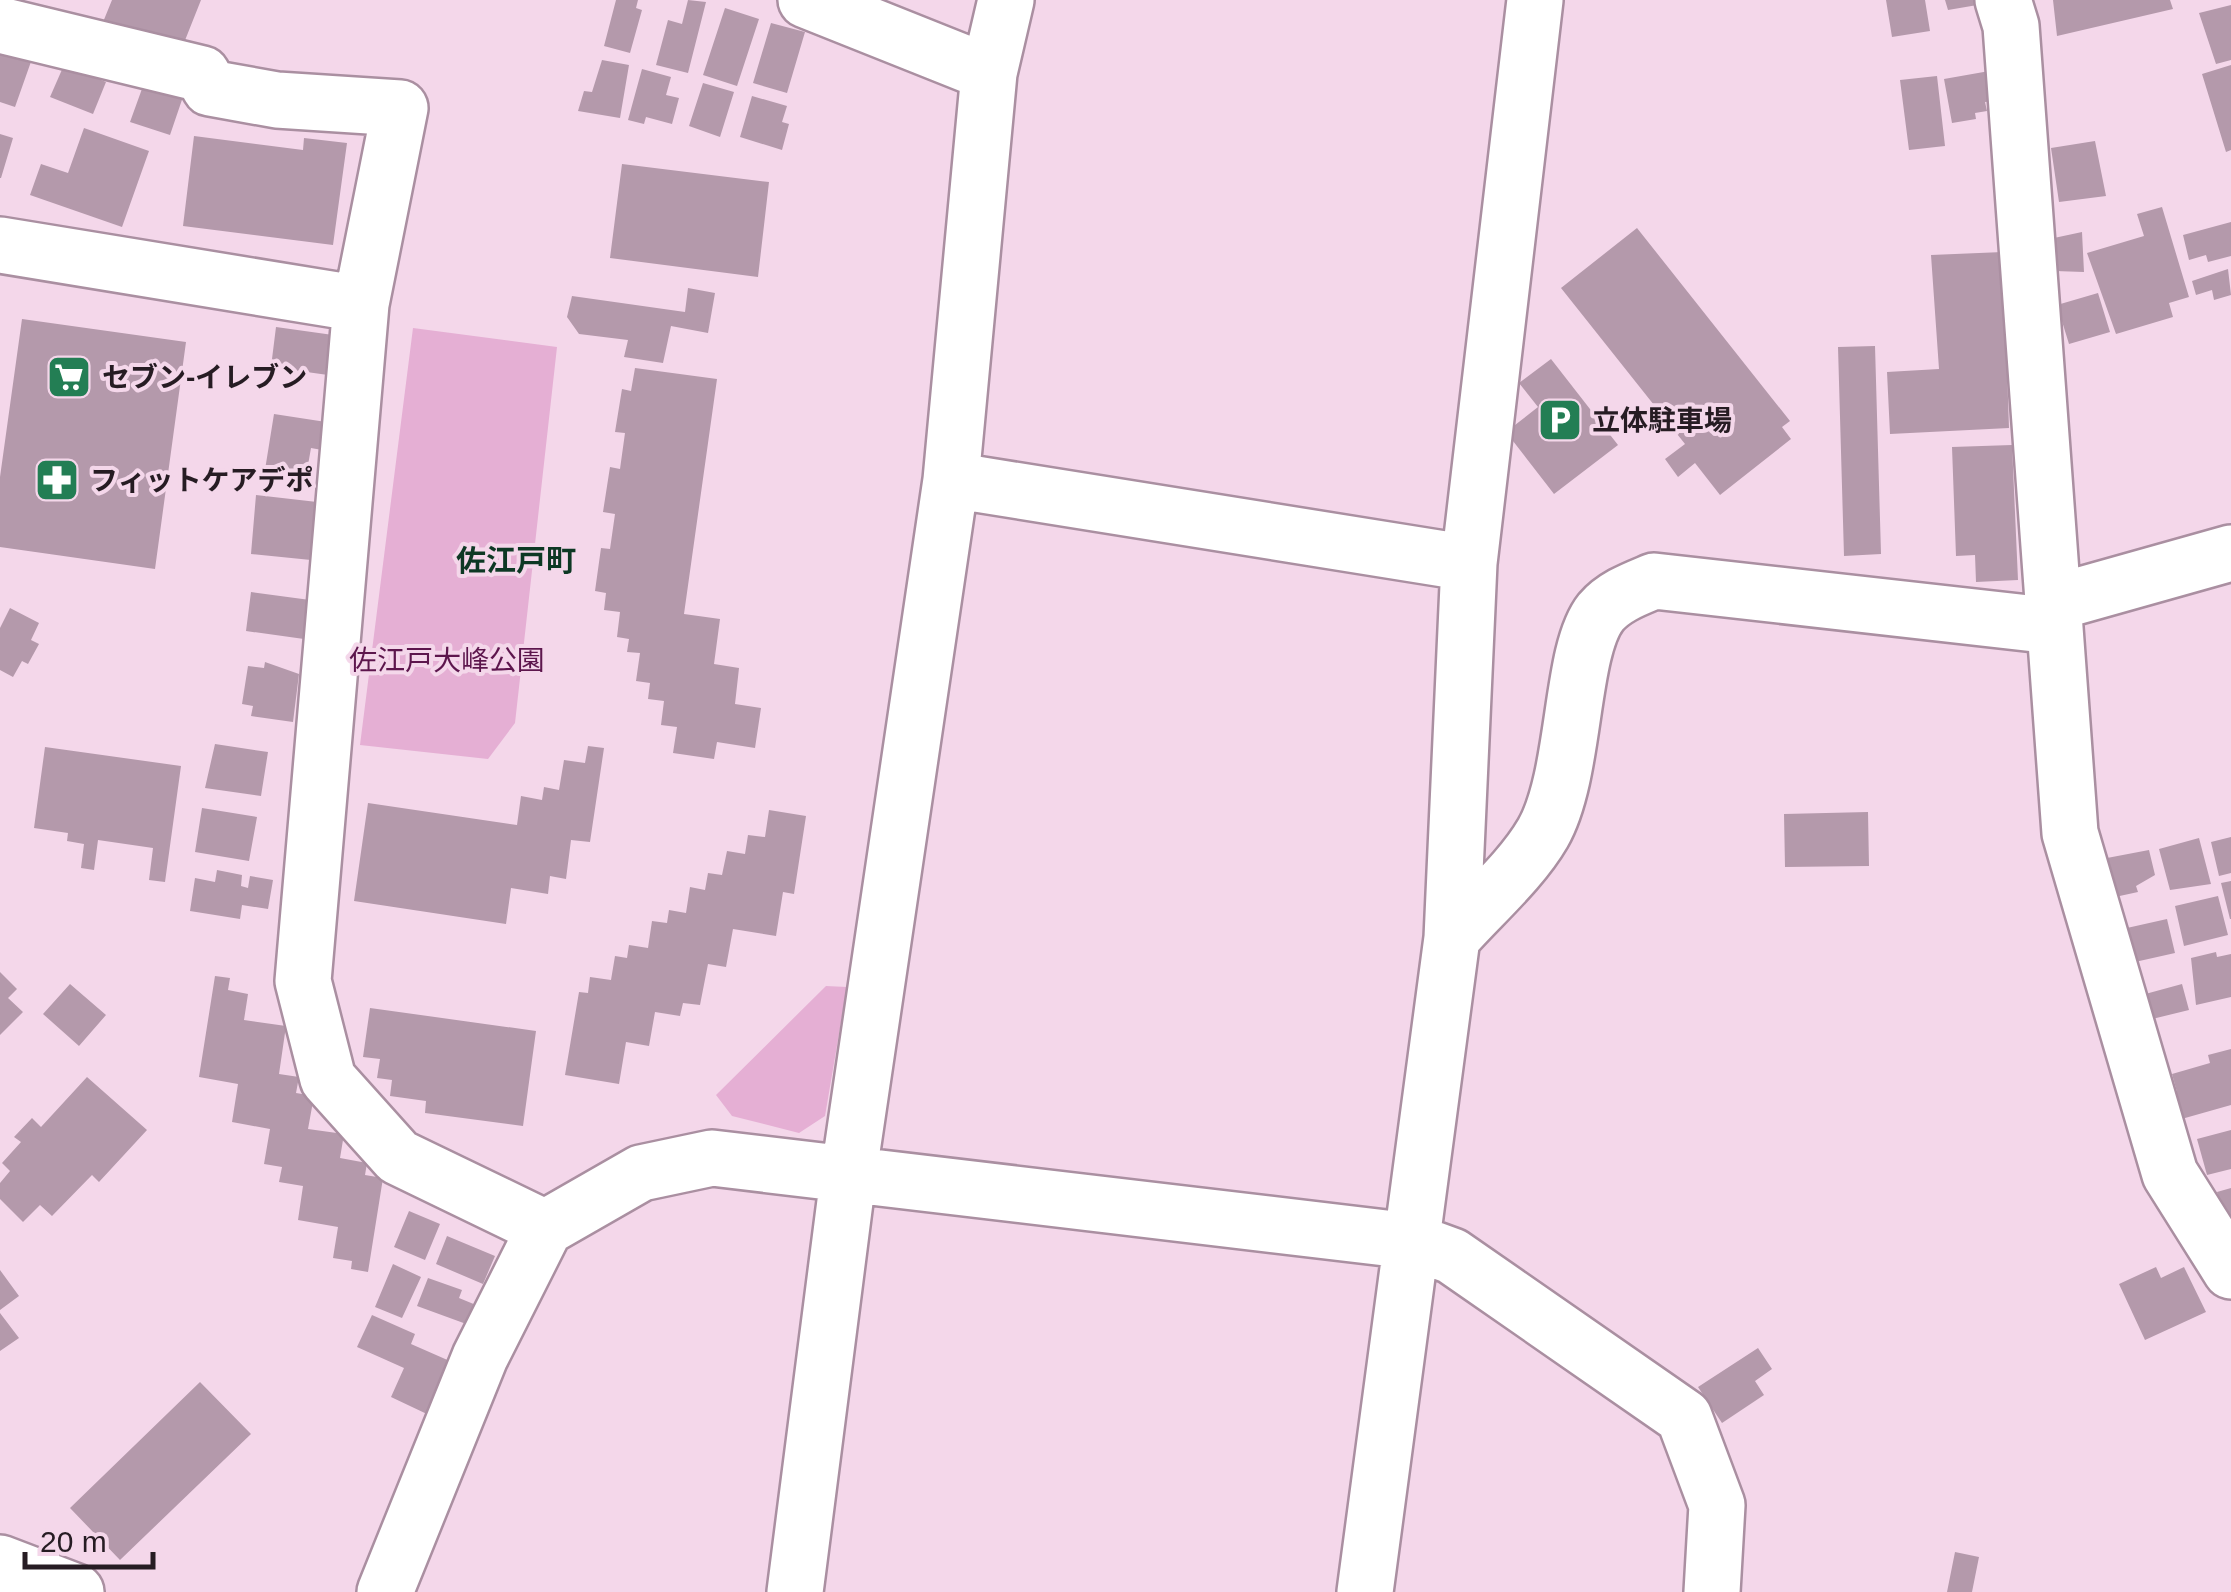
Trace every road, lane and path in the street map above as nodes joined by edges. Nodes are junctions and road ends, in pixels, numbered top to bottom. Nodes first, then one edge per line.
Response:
1 (806, 0) edge
2 (1006, 0) edge
3 (1535, 0) edge
4 (2004, 0) edge
5 (0, 25) edge
6 (989, 73) junction
7 (0, 245) edge
8 (360, 304) junction
9 (950, 480) junction
10 (2231, 552) edge
11 (1469, 562) junction
12 (2053, 615) junction
13 (1452, 938) junction
14 (848, 1178) junction
15 (545, 1228) junction
16 (1412, 1242) junction
17 (2231, 1271) edge
18 (0, 1563) edge
19 (76, 1592) edge
20 (385, 1592) edge
21 (795, 1592) edge
22 (1365, 1592) edge
23 (1712, 1592) edge

1 - 6 street
2 - 6 street
3 - 11 street
4 - 12 street
5 - 8 street
6 - 9 street
7 - 8 street
8 - 15 street
9 - 11 street
9 - 14 street
10 - 12 street
11 - 13 street
12 - 13 street
12 - 17 street
13 - 16 street
14 - 15 street
14 - 16 street
14 - 21 street
15 - 20 street
16 - 22 street
16 - 23 street
18 - 19 street

